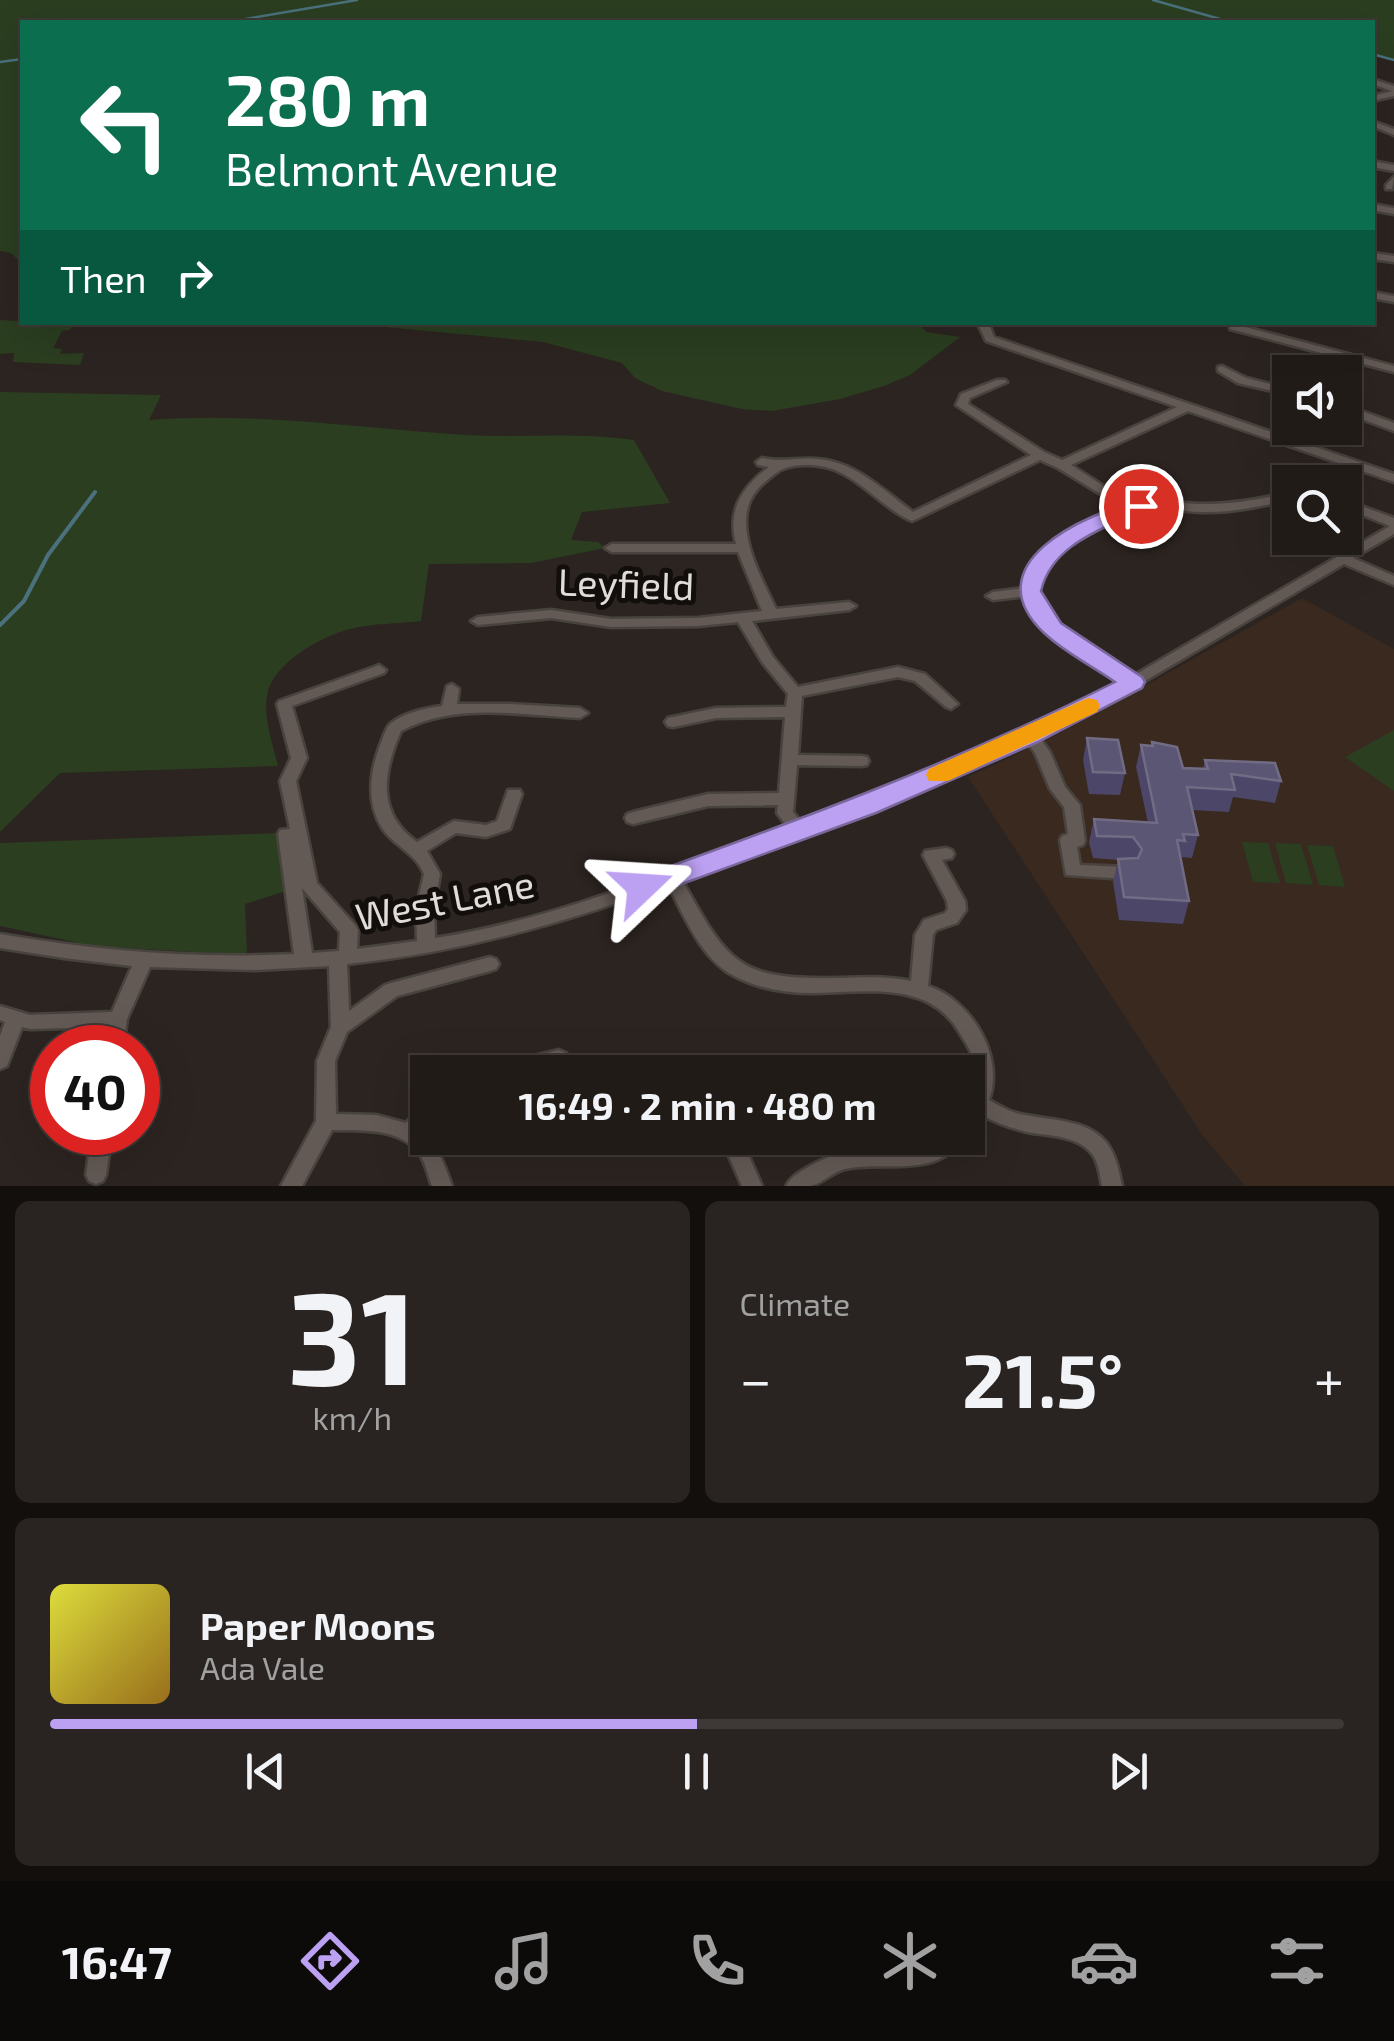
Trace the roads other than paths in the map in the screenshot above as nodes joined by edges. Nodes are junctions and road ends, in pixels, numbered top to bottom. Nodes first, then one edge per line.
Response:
1 (983, 325) edge
2 (1234, 327) dead end
3 (1222, 369) dead end
4 (1394, 369) edge
5 (1002, 382) dead end
6 (1272, 388) edge
7 (1190, 406) junction
8 (1362, 415) edge
9 (1394, 427) edge
10 (1040, 456) junction
11 (762, 462) dead end
12 (1062, 465) junction
13 (777, 467) junction
14 (1394, 478) edge
15 (1112, 497) junction
16 (1272, 500) edge
17 (1141, 506) junction
18 (1362, 512) edge
19 (1117, 513) junction
20 (1394, 526) edge
21 (612, 548) dead end
22 (745, 548) junction
23 (1344, 559) junction
24 (1394, 581) edge
25 (1029, 591) junction
26 (993, 596) dead end
27 (849, 606) dead end
28 (771, 614) junction
29 (743, 618) junction
30 (478, 621) dead end
31 (379, 670) dead end
32 (1133, 682) junction
33 (452, 689) dead end
34 (795, 694) junction
35 (952, 704) dead end
36 (457, 710) junction
37 (794, 712) junction
38 (580, 713) dead end
39 (673, 722) dead end
40 (1029, 736) junction
41 (792, 760) junction
42 (860, 761) dead end
43 (514, 794) dead end
44 (786, 799) junction
45 (633, 818) dead end
46 (799, 831) junction
47 (286, 834) dead end
48 (418, 849) junction
49 (946, 854) dead end
50 (1126, 873) edge
51 (672, 876) junction
52 (0, 942) edge
53 (426, 946) junction
54 (343, 958) junction
55 (304, 961) junction
56 (143, 962) junction
57 (490, 964) dead end
58 (919, 988) junction
59 (8, 1015) edge
60 (118, 1018) junction
61 (117, 1025) edge
62 (340, 1026) junction
63 (982, 1055) edge
64 (0, 1061) edge
65 (985, 1114) edge
66 (326, 1122) junction
67 (410, 1134) edge
68 (99, 1155) edge
69 (428, 1155) edge
70 (738, 1155) edge
71 (920, 1155) edge
72 (96, 1175) dead end
73 (291, 1186) edge
74 (442, 1186) edge
75 (752, 1186) edge
76 (796, 1186) edge
77 (1112, 1186) edge

1 - 7 street
2 - 4 street
3 - 6 street
5 - 10 street
7 - 12 street
7 - 14 street
8 - 9 street
10 - 12 street
10 - 13 street
11 - 13 street
12 - 15 street
13 - 22 street
15 - 17 street
15 - 19 street
16 - 17 street
17 - 19 street
18 - 20 street
19 - 25 street
20 - 23 street, West Lane
21 - 22 street
22 - 28 street
23 - 24 street
23 - 32 street, West Lane
25 - 26 street
25 - 32 street
27 - 28 street, Leyfield
28 - 29 street, Leyfield
29 - 30 street, Leyfield
29 - 34 street
31 - 54 street
32 - 40 street, West Lane
33 - 36 street
34 - 35 street
34 - 37 street
36 - 38 street
36 - 48 street
37 - 39 street
37 - 41 street
40 - 46 street, West Lane
40 - 50 street
41 - 42 street
41 - 44 street
43 - 48 street
44 - 45 street
44 - 46 street
46 - 51 street, West Lane
47 - 55 street
48 - 53 street
49 - 58 street
51 - 53 street, West Lane
51 - 58 street
52 - 56 street, West Lane
53 - 54 street, West Lane
54 - 55 street, West Lane
54 - 62 street
55 - 56 street, West Lane
56 - 60 street
57 - 62 street
58 - 63 street
59 - 60 street
59 - 64 street
60 - 61 street
62 - 66 street
65 - 77 street
66 - 67 street
66 - 73 street
68 - 72 street
69 - 74 street
70 - 75 street
71 - 76 street

